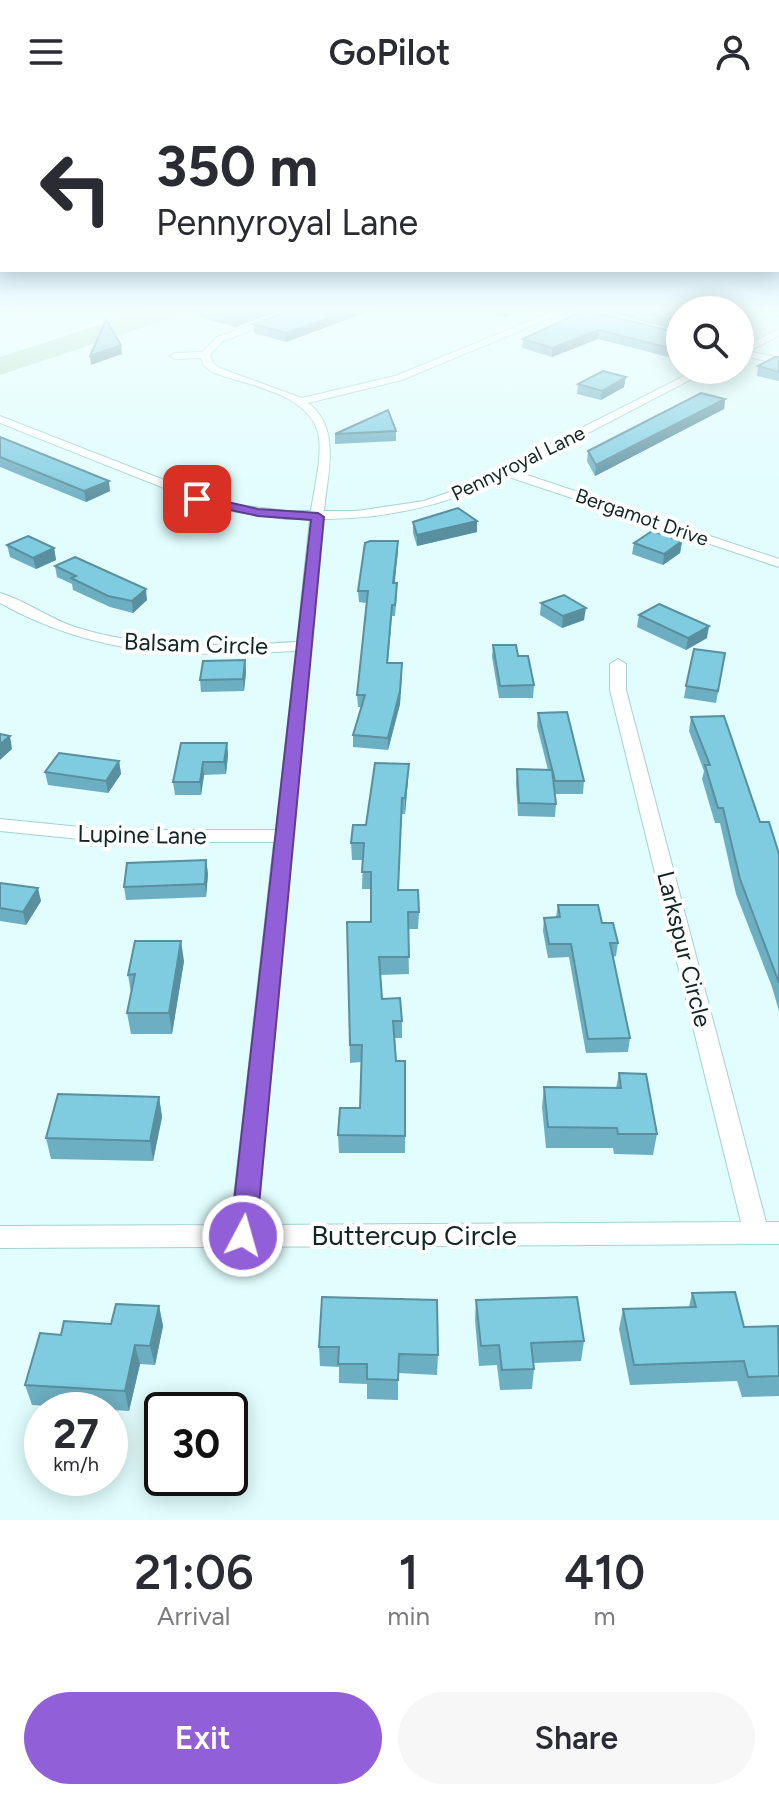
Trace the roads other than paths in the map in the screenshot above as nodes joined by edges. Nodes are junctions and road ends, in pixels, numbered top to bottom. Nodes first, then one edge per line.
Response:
1 (229, 375) edge
2 (405, 375) edge
3 (677, 384) edge
4 (299, 402) junction
5 (0, 419) edge
6 (506, 472) junction
7 (318, 517) junction
8 (779, 563) edge
9 (0, 597) edge
10 (304, 646) junction
11 (618, 664) dead end
12 (0, 825) edge
13 (284, 836) junction
14 (768, 1233) edge
15 (243, 1236) junction
16 (0, 1237) edge

1 - 4 street
2 - 4 street
3 - 6 street, Pennyroyal Lane
4 - 7 street
5 - 7 street, Pennyroyal Lane
6 - 7 street, Pennyroyal Lane
6 - 8 street, Bergamot Drive
7 - 10 street
9 - 10 street, Balsam Circle
10 - 13 street
11 - 14 street, Larkspur Circle
12 - 13 street, Lupine Lane
13 - 15 street
14 - 15 street, Buttercup Circle
15 - 16 street, Buttercup Circle

